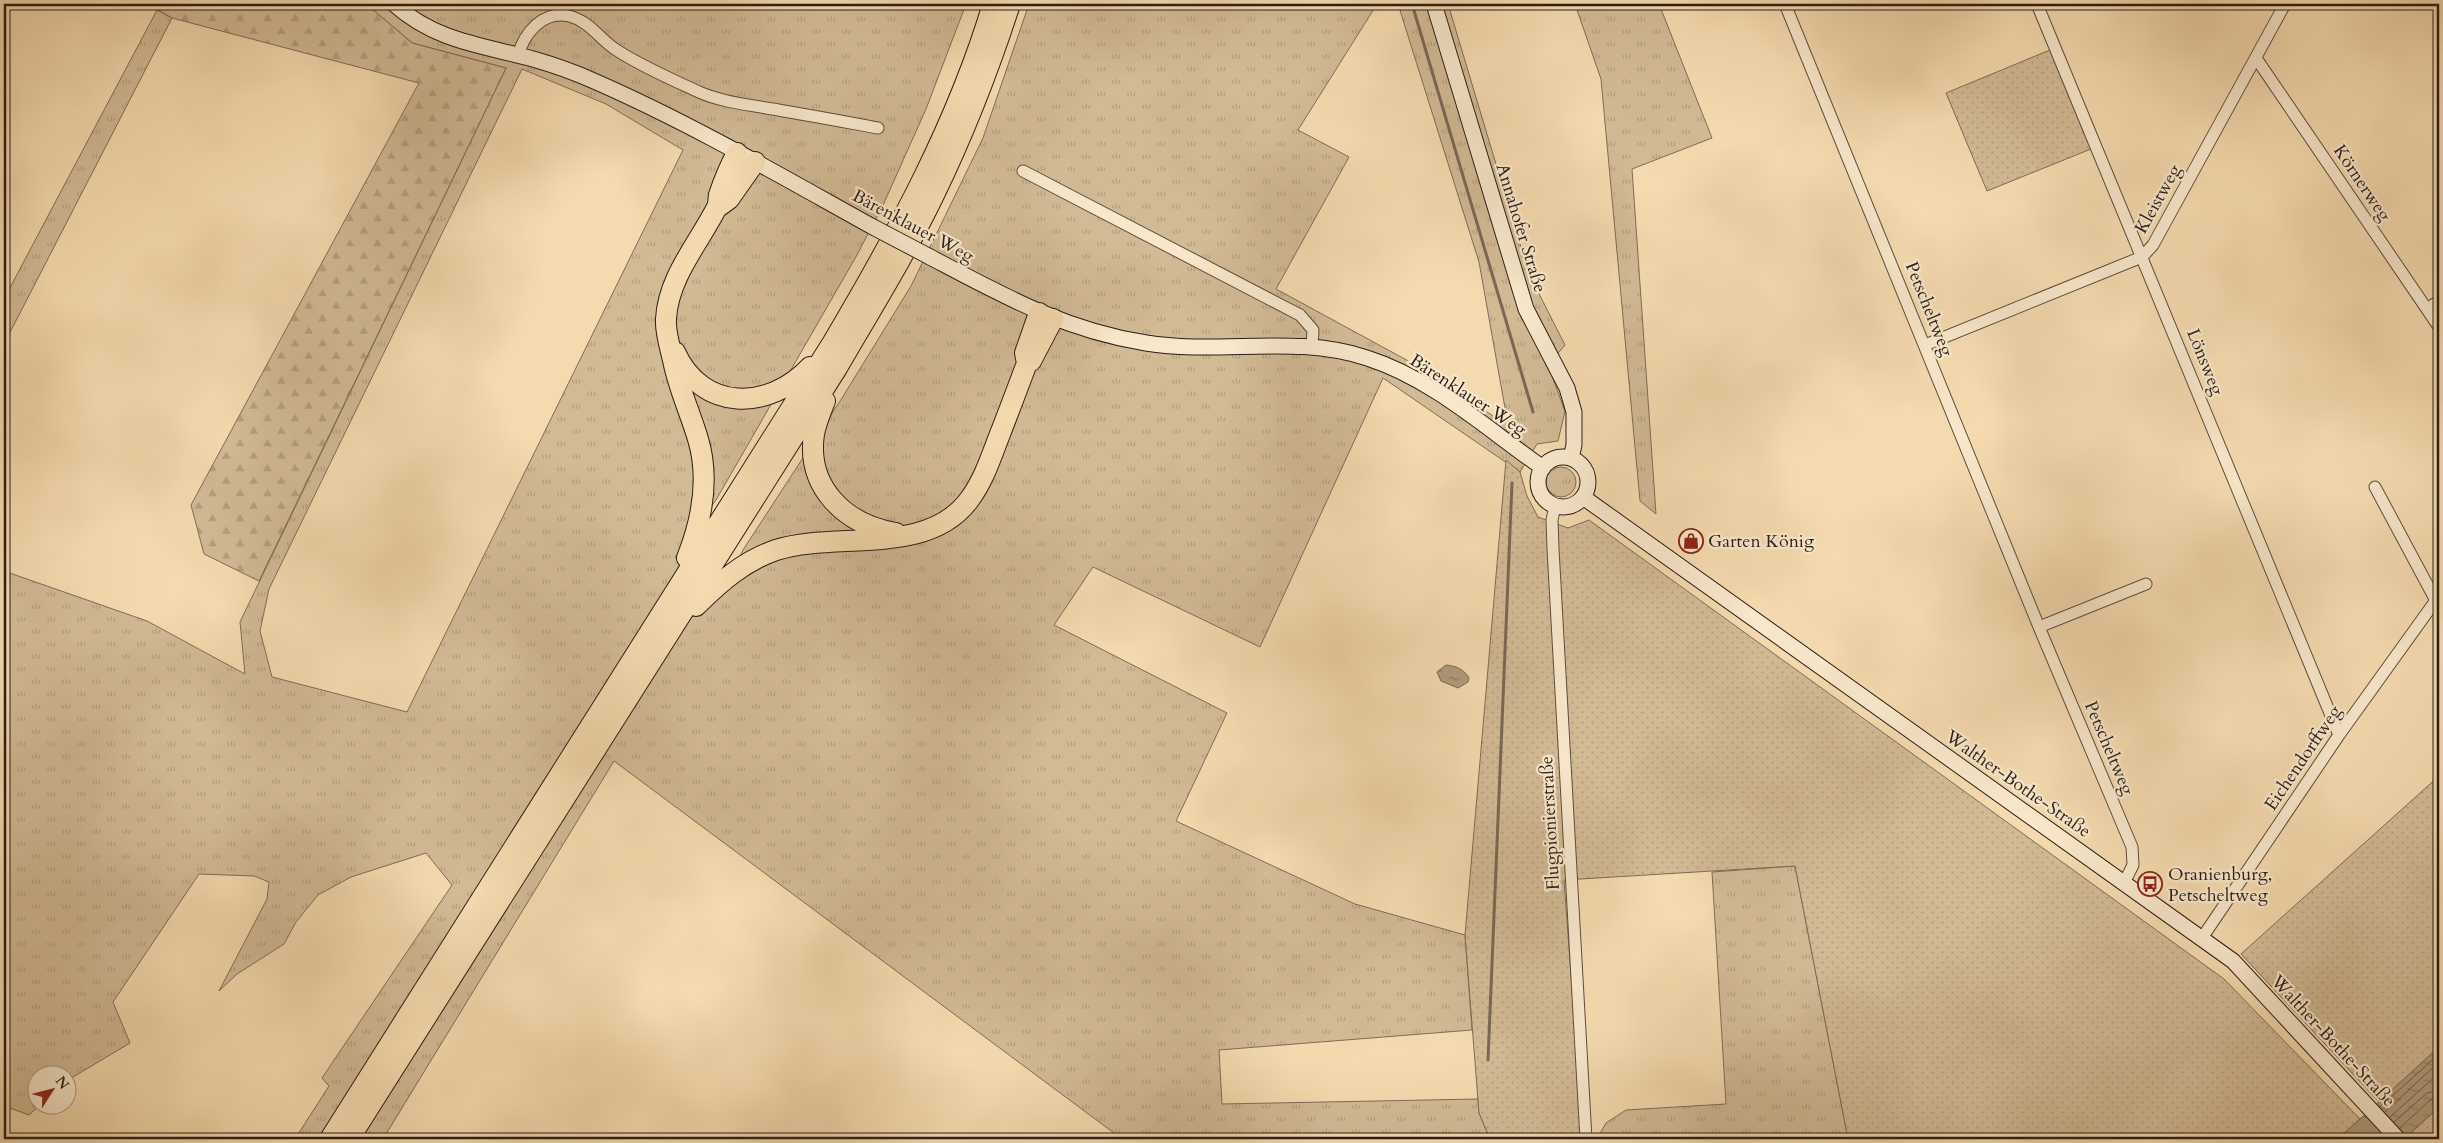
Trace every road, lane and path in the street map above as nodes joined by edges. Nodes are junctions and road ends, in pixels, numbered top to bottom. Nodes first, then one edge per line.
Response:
1 (394, 4) edge
2 (993, 4) edge
3 (1010, 4) edge
4 (1434, 4) edge
5 (1785, 4) edge
6 (2037, 4) edge
7 (2285, 4) edge
8 (518, 56) junction
9 (2256, 58) junction
10 (878, 128) dead end
11 (746, 157) junction
12 (1023, 171) dead end
13 (2142, 257) junction
14 (2439, 301) edge
15 (2427, 309) junction
16 (1046, 316) junction
17 (2439, 326) edge
18 (668, 336) junction
19 (833, 342) junction
20 (1925, 345) junction
21 (1312, 346) junction
22 (836, 368) junction
23 (1570, 458) junction
24 (1543, 468) junction
25 (2375, 488) dead end
26 (1583, 497) junction
27 (1555, 506) junction
28 (905, 535) junction
29 (2146, 584) dead end
30 (2437, 597) edge
31 (667, 606) junction
32 (2039, 628) junction
33 (669, 634) junction
34 (2339, 735) junction
35 (2124, 883) junction
36 (2202, 938) junction
37 (2395, 1136) edge
38 (330, 1139) edge
39 (349, 1139) edge
40 (1586, 1139) edge

1 - 8 street, Bärenklauer Weg
2 - 19 highway
3 - 22 highway
4 - 23 street, Annahofer Straße
5 - 20 street, Petscheltweg
6 - 13 street, Lönsweg
7 - 9 street, Kleistweg
8 - 10 street
8 - 11 street, Bärenklauer Weg
9 - 13 street, Kleistweg
9 - 15 street, Körnerweg
11 - 16 street, Bärenklauer Weg, bridge
11 - 18 highway
12 - 21 street
13 - 20 street, Kleistweg
13 - 34 street, Lönsweg
14 - 15 street
15 - 17 street, Körnerweg
16 - 21 street, Bärenklauer Weg
16 - 28 highway
18 - 19 highway
18 - 31 highway
19 - 31 highway
20 - 32 street, Petscheltweg
21 - 24 street, Bärenklauer Weg
22 - 28 highway
22 - 33 highway
23 - 24 street
23 - 26 street
24 - 27 street
25 - 30 street, Eichendorffweg
26 - 27 street
26 - 35 street, Walther-Bothe-Straße
27 - 40 street, Flugpionierstraße
28 - 33 highway
29 - 32 street
30 - 34 street, Eichendorffweg
31 - 38 highway
32 - 35 street, Petscheltweg
33 - 39 highway
34 - 36 street, Eichendorffweg
35 - 36 street, Walther-Bothe-Straße
36 - 37 street, Walther-Bothe-Straße

